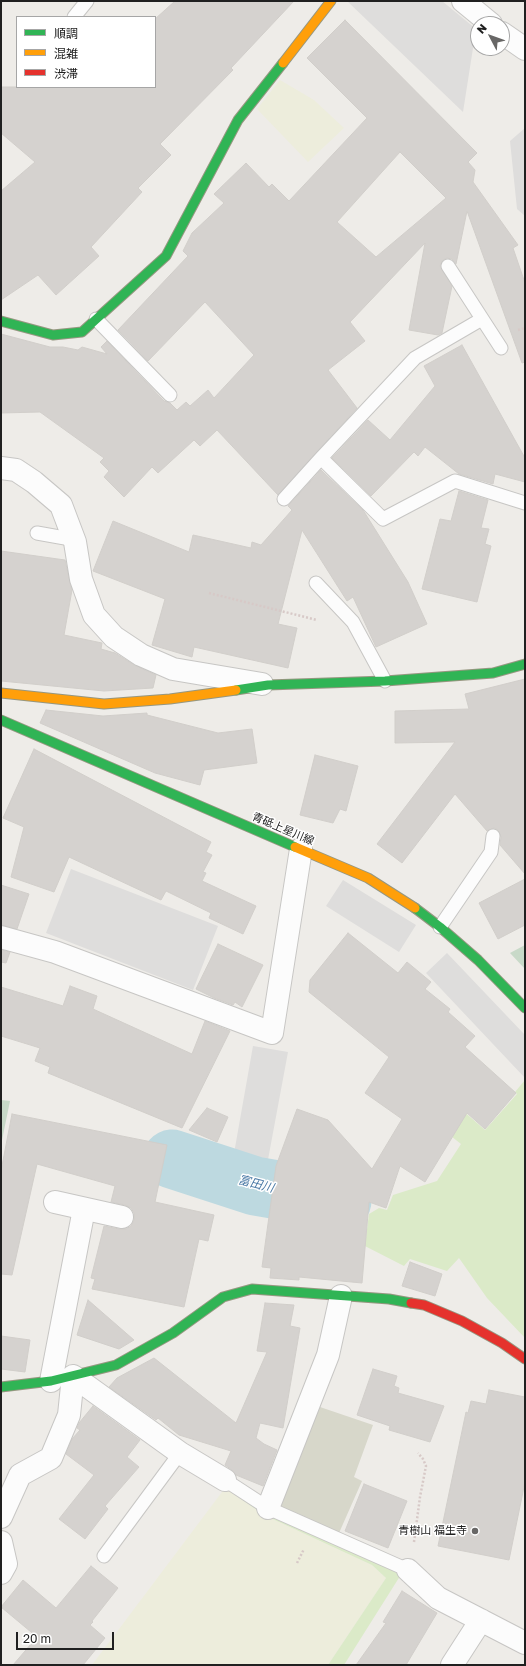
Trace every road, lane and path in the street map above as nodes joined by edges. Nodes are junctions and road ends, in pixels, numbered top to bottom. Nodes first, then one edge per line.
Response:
1 (87, 1) edge
2 (331, 1) edge
3 (463, 1) edge
4 (75, 16) edge
5 (481, 16) edge
6 (510, 39) edge
7 (525, 49) edge
8 (448, 266) dead end
9 (96, 319) junction
10 (482, 320) junction
11 (1, 321) edge
12 (501, 348) dead end
13 (170, 395) dead end
14 (321, 458) junction
15 (1, 468) edge
16 (284, 499) dead end
17 (525, 503) edge
18 (37, 533) dead end
19 (75, 542) junction
20 (316, 583) dead end
21 (209, 593) dead end
22 (323, 622) dead end
23 (525, 664) edge
24 (385, 681) junction
25 (268, 685) junction
26 (1, 693) edge
27 (1, 720) edge
28 (493, 836) dead end
29 (301, 849) junction
30 (440, 927) junction
31 (1, 937) edge
32 (525, 1008) edge
33 (54, 1202) dead end
34 (84, 1209) junction
35 (122, 1218) dead end
36 (341, 1296) junction
37 (525, 1359) edge
38 (73, 1376) junction
39 (51, 1381) junction
40 (1, 1387) edge
41 (180, 1453) junction
42 (418, 1453) dead end
43 (225, 1480) joint
44 (268, 1508) junction
45 (1, 1516) edge
46 (1, 1542) edge
47 (104, 1556) dead end
48 (408, 1570) junction
49 (1, 1573) edge
50 (481, 1620) junction
51 (525, 1643) edge
52 (452, 1665) edge

1 - 4 lane
2 - 9 street
3 - 5 street
6 - 7 street
8 - 10 lane
9 - 11 street
9 - 13 lane
10 - 12 lane
10 - 14 lane
14 - 16 lane
14 - 17 lane
15 - 19 street
18 - 19 lane
19 - 25 street
20 - 24 lane
21 - 22 path
23 - 24 street
24 - 25 street
25 - 26 street
27 - 29 street, 青砥上星川線
28 - 30 lane
29 - 30 street, 青砥上星川線
29 - 31 street
30 - 32 street, 青砥上星川線
33 - 34 street
34 - 35 street
34 - 39 street
36 - 37 street
36 - 38 street
36 - 44 street
38 - 39 street
38 - 41 street
38 - 45 street
39 - 40 street
41 - 43 street
41 - 47 lane
42 - 48 path
43 - 44 lane
44 - 48 lane
46 - 49 street
48 - 50 street
50 - 51 street
50 - 52 street

